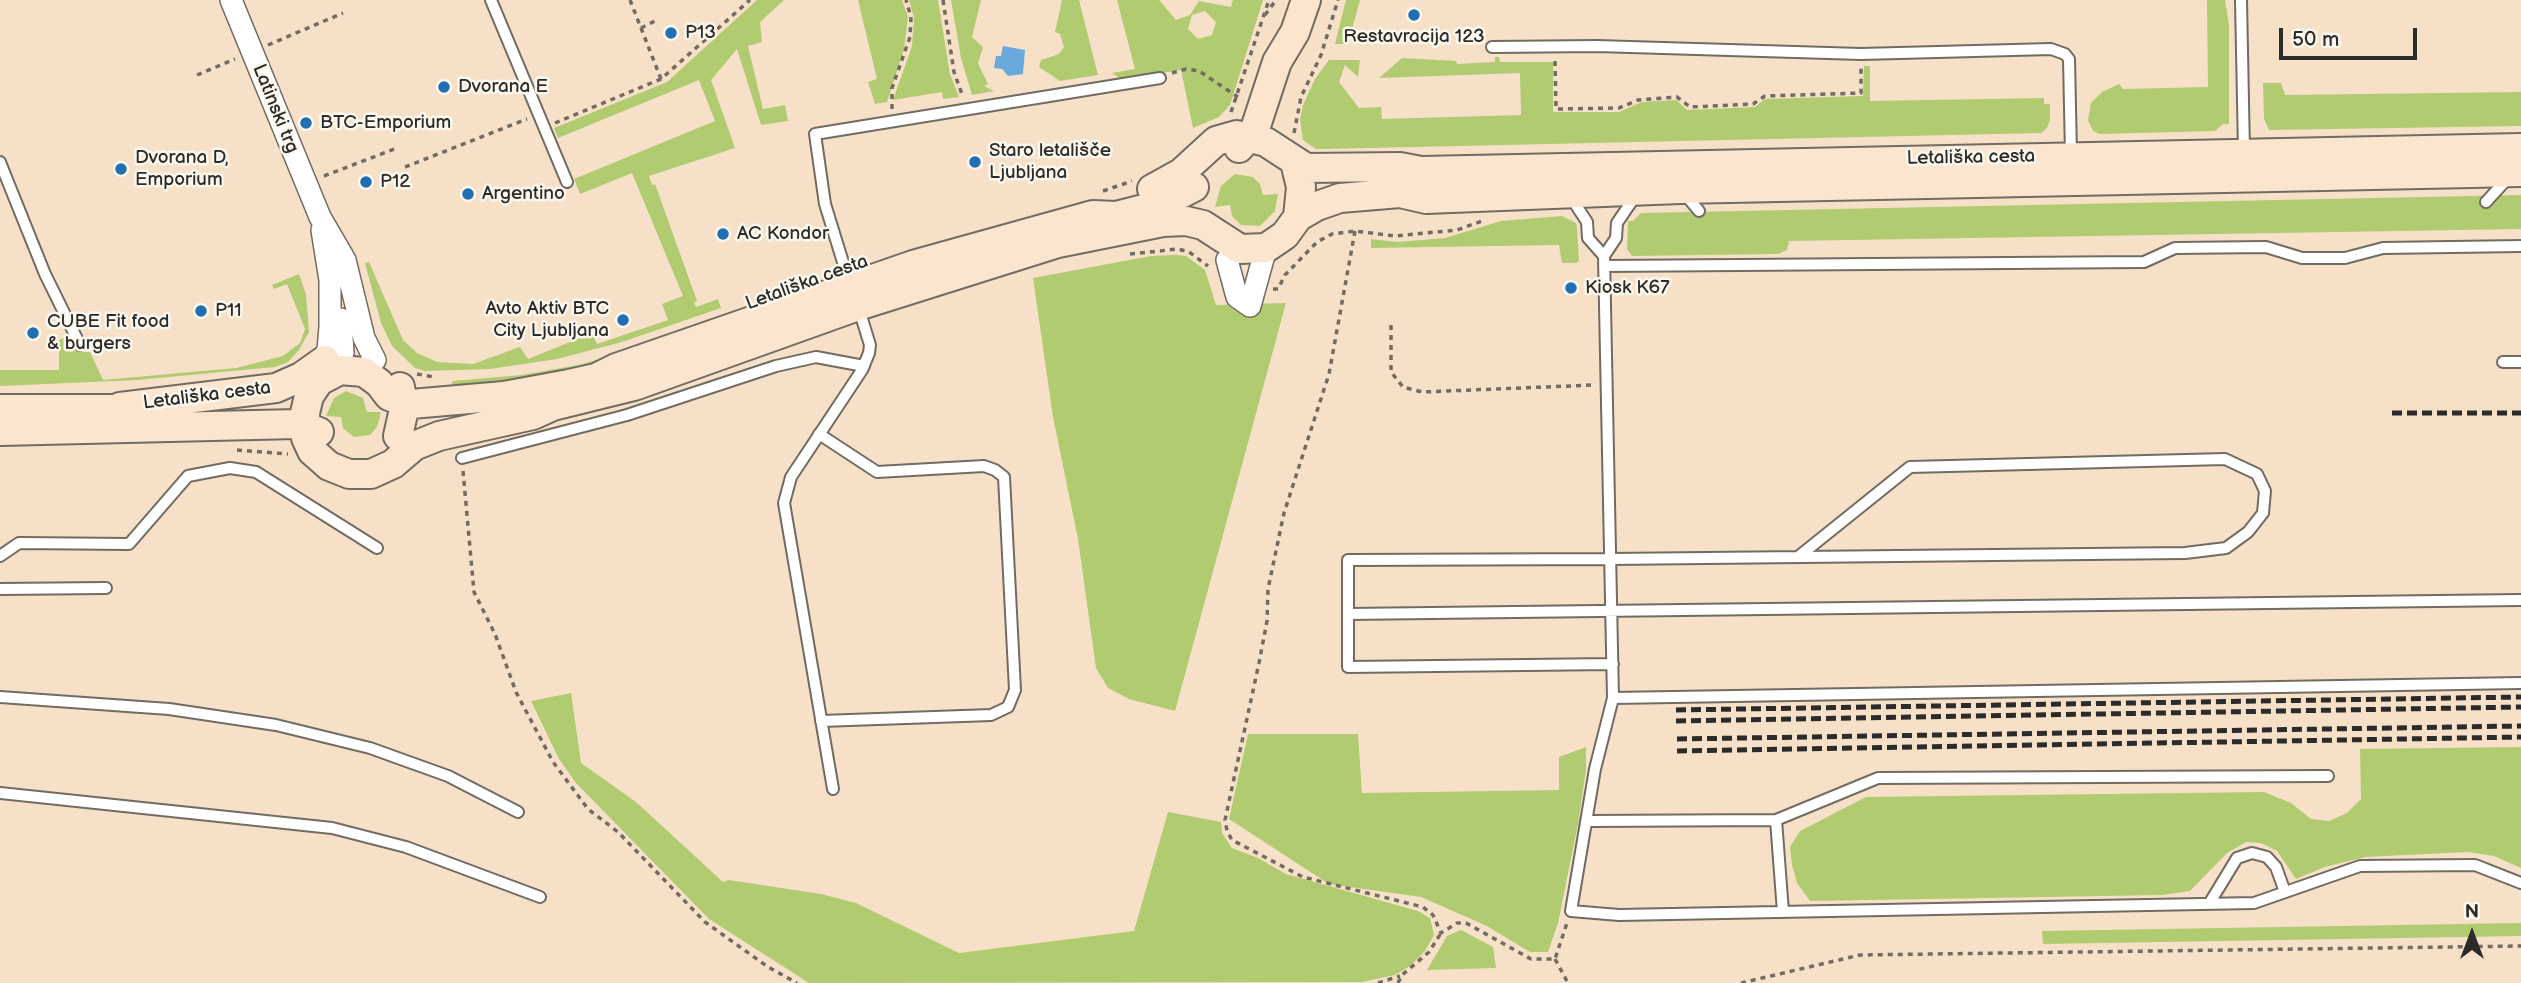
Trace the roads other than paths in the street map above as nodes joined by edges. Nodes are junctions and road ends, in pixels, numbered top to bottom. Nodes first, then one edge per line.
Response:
1 (231, 0) edge
2 (491, 0) edge
3 (1306, 0) edge
4 (2241, 0) edge
5 (1296, 32) junction
6 (1492, 47) dead end
7 (1160, 78) road end
8 (1236, 134) junction
9 (2244, 153) junction
10 (2071, 155) junction
11 (0, 162) edge
12 (2518, 164) edge
13 (1293, 165) junction
14 (567, 182) dead end
15 (1194, 187) junction
16 (1680, 189) junction
17 (1639, 190) junction
18 (1567, 193) junction
19 (1426, 199) junction
20 (2486, 202) dead end
21 (1095, 204) junction
22 (1699, 211) dead end
23 (320, 217) junction
24 (1298, 217) junction
25 (1199, 232) junction
26 (2521, 246) edge
27 (1267, 257) junction
28 (1227, 260) junction
29 (1604, 261) junction
30 (854, 296) junction
31 (80, 345) dead end
32 (375, 360) junction
33 (2503, 362) dead end
34 (2521, 362) edge
35 (864, 366) junction
36 (327, 369) junction
37 (404, 386) junction
38 (553, 406) junction
39 (0, 409) edge
40 (121, 418) junction
41 (0, 431) edge
42 (819, 434) junction
43 (307, 435) junction
44 (398, 436) junction
45 (461, 458) road end
46 (377, 548) dead end
47 (0, 556) edge
48 (1798, 557) junction
49 (1610, 559) junction
50 (106, 588) dead end
51 (0, 589) edge
52 (2521, 600) edge
53 (1613, 613) junction
54 (1348, 614) junction
55 (1613, 664) junction
56 (2521, 683) edge
57 (0, 696) edge
58 (1613, 698) junction
59 (821, 721) junction
60 (2328, 776) dead end
61 (833, 789) dead end
62 (0, 793) edge
63 (519, 812) dead end
64 (1776, 820) junction
65 (1588, 821) junction
66 (2521, 883) edge
67 (2285, 892) junction
68 (540, 897) dead end
69 (2209, 904) junction
70 (1783, 912) junction

1 - 23 street, Latinski trg
2 - 14 lane
3 - 5 main road
4 - 9 lane
5 - 8 main road
5 - 13 main road
6 - 10 lane
7 - 30 lane
8 - 13 main road, Letališka cesta
8 - 15 main road, Letališka cesta
8 - 21 main road, Letališka cesta
9 - 10 main road, Letališka cesta
9 - 12 main road, Letališka cesta
10 - 13 main road, Letališka cesta
11 - 31 lane
12 - 16 main road, Letališka cesta
12 - 20 lane
13 - 24 main road
15 - 21 main road, Letališka cesta
15 - 25 main road
16 - 17 main road, Letališka cesta
16 - 22 lane
17 - 18 main road, Letališka cesta
17 - 29 lane
18 - 19 main road, Letališka cesta
18 - 29 lane
19 - 24 main road, Letališka cesta
19 - 27 main road, Letališka cesta
21 - 30 main road, Letališka cesta
23 - 32 street, Latinski trg
23 - 36 street, Latinski trg
24 - 27 main road, Letališka cesta
25 - 27 main road, Letališka cesta
25 - 28 main road, Letališka cesta
25 - 30 main road, Letališka cesta
26 - 29 lane
27 - 28 main road
27 - 28 street
29 - 49 lane
30 - 35 lane
30 - 37 main road, Letališka cesta
30 - 38 main road, Letališka cesta
32 - 36 main road
32 - 37 main road
33 - 34 lane
35 - 42 lane
35 - 45 lane
36 - 37 main road, Letališka cesta
36 - 40 main road, Letališka cesta
36 - 43 main road
37 - 44 main road
38 - 43 main road, Letališka cesta
38 - 44 main road, Letališka cesta
39 - 40 main road, Letališka cesta
40 - 41 main road, Letališka cesta
40 - 43 main road, Letališka cesta
42 - 59 lane
42 - 59 lane
43 - 44 main road, Letališka cesta
46 - 47 lane
48 - 48 lane
48 - 49 lane
49 - 53 lane
49 - 54 lane
50 - 51 lane
52 - 53 lane
53 - 54 lane
53 - 55 lane
54 - 55 lane
55 - 58 lane
56 - 58 lane
57 - 63 lane
58 - 65 lane
59 - 61 lane
60 - 64 lane
62 - 68 lane
64 - 65 lane
64 - 70 lane
65 - 70 lane
66 - 67 lane
67 - 69 lane
67 - 69 lane
69 - 70 lane

